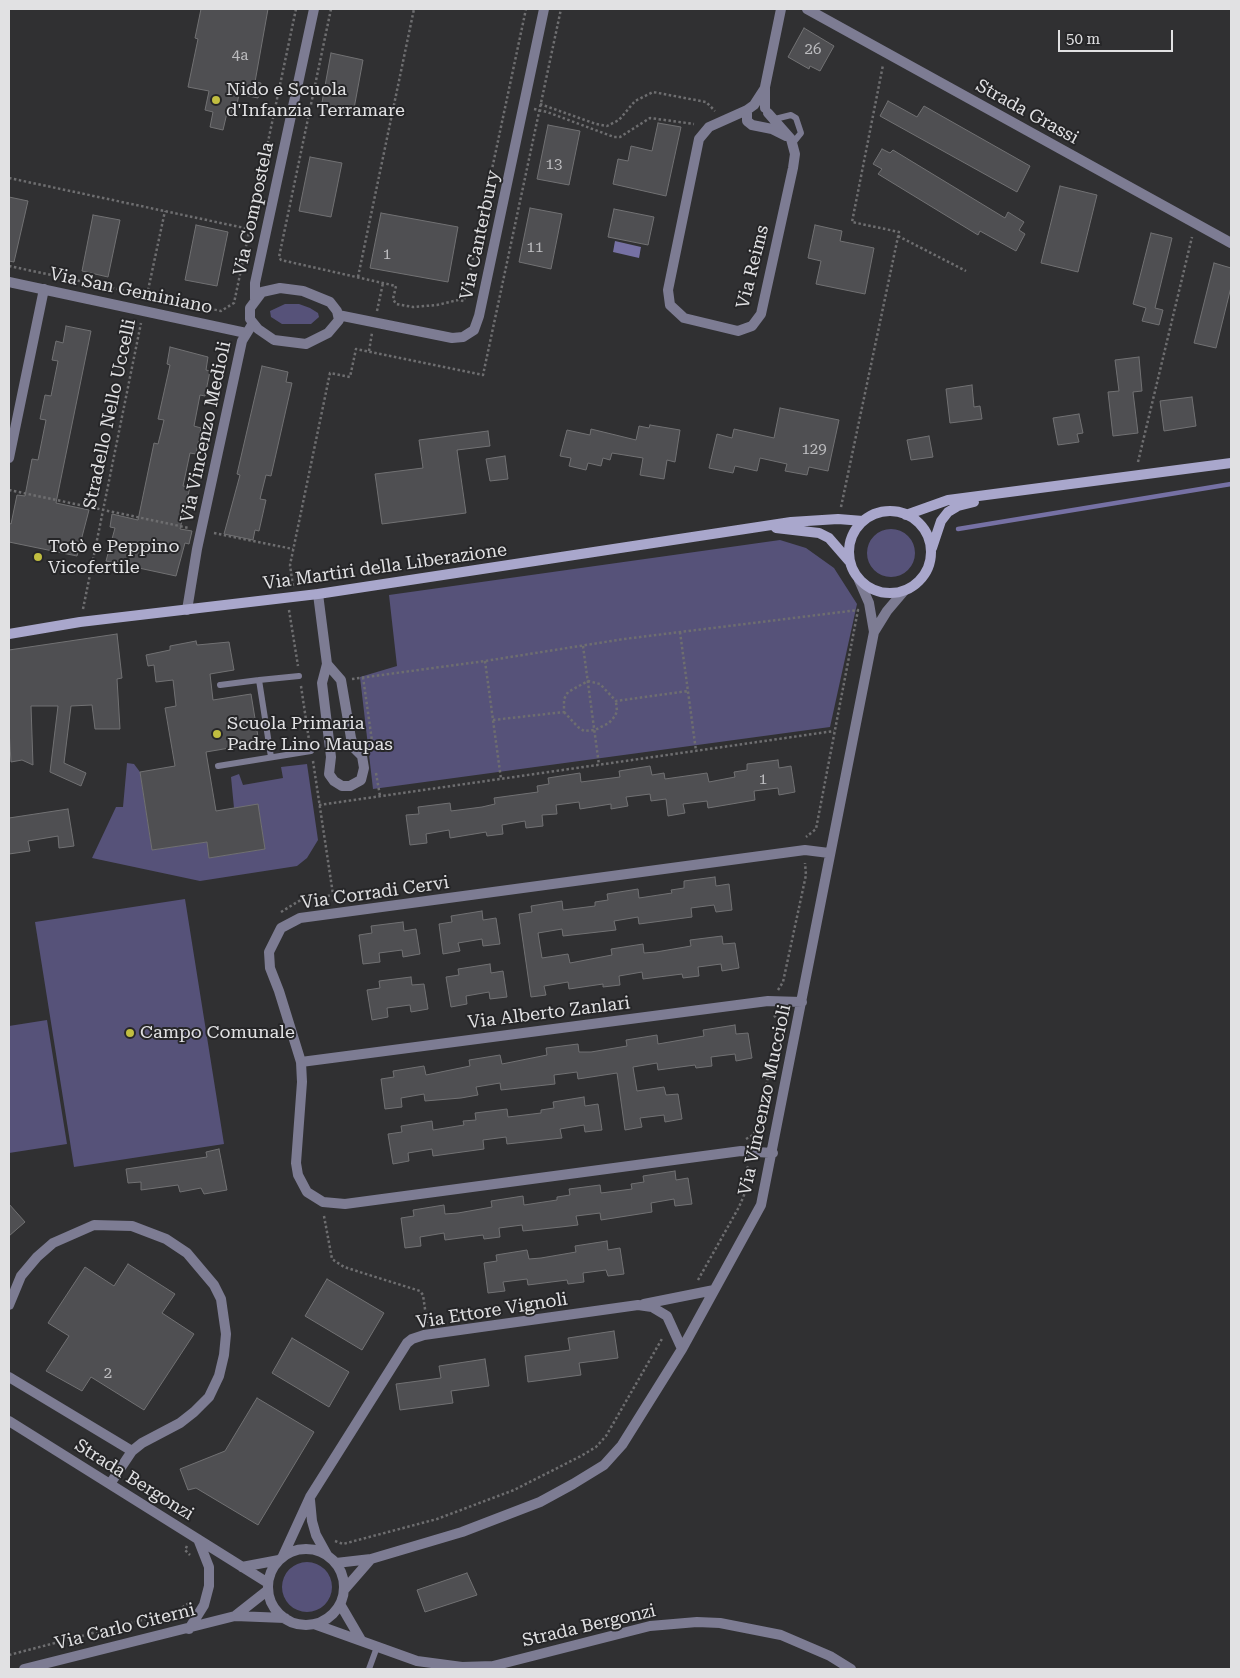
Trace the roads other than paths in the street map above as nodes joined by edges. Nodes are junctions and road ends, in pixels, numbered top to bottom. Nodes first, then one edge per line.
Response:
1 (314, 9) edge
2 (544, 9) edge
3 (781, 9) edge
4 (807, 9) edge
5 (766, 87) junction
6 (751, 108) junction
7 (769, 113) junction
8 (719, 116) junction
9 (749, 123) junction
10 (761, 126) junction
11 (792, 141) junction
12 (1231, 243) edge
13 (9, 282) edge
14 (44, 289) junction
15 (255, 299) junction
16 (338, 315) junction
17 (253, 323) junction
18 (246, 333) junction
19 (9, 458) edge
20 (1231, 463) edge
21 (1008, 493) junction
22 (906, 515) junction
23 (863, 521) junction
24 (765, 527) junction
25 (931, 551) junction
26 (849, 561) junction
27 (858, 580) junction
28 (904, 592) junction
29 (318, 594) junction
30 (187, 610) junction
31 (874, 632) junction
32 (9, 634) edge
33 (327, 664) junction
34 (299, 676) dead end
35 (259, 680) junction
36 (220, 685) dead end
37 (311, 751) dead end
38 (271, 757) junction
39 (218, 766) dead end
40 (829, 853) junction
41 (802, 1002) junction
42 (301, 1062) junction
43 (773, 1153) junction
44 (714, 1290) junction
45 (9, 1305) edge
46 (638, 1305) junction
47 (682, 1348) junction
48 (9, 1377) edge
49 (9, 1421) edge
50 (132, 1451) junction
51 (110, 1484) junction
52 (310, 1496) junction
53 (195, 1538) junction
54 (327, 1555) junction
55 (281, 1559) junction
56 (371, 1559) junction
57 (336, 1563) junction
58 (242, 1567) junction
59 (268, 1586) junction
60 (344, 1590) junction
61 (340, 1604) junction
62 (234, 1616) junction
63 (286, 1618) junction
64 (314, 1624) junction
65 (189, 1628) junction
66 (361, 1640) junction
67 (377, 1647) junction
68 (493, 1668) edge
69 (24, 1669) edge
70 (370, 1669) edge
71 (851, 1669) edge

1 - 15 street, Via Compostela
2 - 16 street, Via Canterbury
3 - 5 street
4 - 12 street, Strada Grassi
5 - 6 street
5 - 7 street
6 - 7 street
6 - 8 street, Via Reims
6 - 9 street
7 - 10 street
7 - 11 street
7 - 11 lane
8 - 9 street
8 - 11 street, Via Reims
9 - 10 street
10 - 11 street
13 - 14 street, Via San Geminiano
14 - 18 street, Via San Geminiano
14 - 19 street
15 - 16 street
15 - 17 street
16 - 17 street
17 - 18 street, Via Vincenzo Medioli
18 - 30 street, Via Vincenzo Medioli
20 - 21 street, Via Martiri della Liberazione
21 - 22 street, Via Martiri della Liberazione
21 - 25 street, Via Martiri della Liberazione
22 - 23 street, Via Martiri della Liberazione
22 - 25 street
23 - 24 street, Via Martiri della Liberazione
23 - 26 street
24 - 26 street, Via Martiri della Liberazione
24 - 29 street, Via Martiri della Liberazione
25 - 28 street, Via Martiri della Liberazione
26 - 27 street, Via Martiri della Liberazione
27 - 28 street
27 - 31 street
28 - 31 street
29 - 30 street, Via Martiri della Liberazione
29 - 33 street
30 - 32 street, Via Martiri della Liberazione
31 - 40 street, Via Vincenzo Muccioli
33 - 33 street
34 - 35 lane
35 - 36 lane
35 - 38 lane
37 - 38 lane
38 - 39 lane
40 - 41 street, Via Vincenzo Muccioli
40 - 42 street, Via Corradi Cervi
41 - 42 street, Via Alberto Zanlari
41 - 43 street, Via Vincenzo Muccioli
42 - 43 street, Via Corradi Cervi
43 - 44 street, Via Vincenzo Muccioli
44 - 46 street
44 - 47 street, Via Vincenzo Muccioli
45 - 50 street
46 - 47 street, Via Ettore Vignoli
46 - 52 street, Via Ettore Vignoli
47 - 56 street, Via Vincenzo Muccioli
48 - 50 street
49 - 51 street, Strada Bergonzi
50 - 51 street
51 - 53 street, Strada Bergonzi
52 - 54 street
52 - 55 street, Via Ettore Vignoli
53 - 58 street, Strada Bergonzi
53 - 65 street
54 - 55 street
54 - 57 street
55 - 58 street
55 - 59 street
56 - 57 street, Via Vincenzo Muccioli
56 - 60 street
57 - 60 street
58 - 59 street, Strada Bergonzi
59 - 62 street, Via Carlo Citerni
59 - 63 street
60 - 61 street
61 - 64 street
61 - 66 street
62 - 63 street, Via Carlo Citerni
62 - 65 street, Via Carlo Citerni
63 - 64 street
64 - 66 street, Strada Bergonzi
65 - 69 street, Via Carlo Citerni
66 - 67 street, Strada Bergonzi
67 - 68 street, Strada Bergonzi
67 - 70 lane
68 - 71 street, Strada Bergonzi

